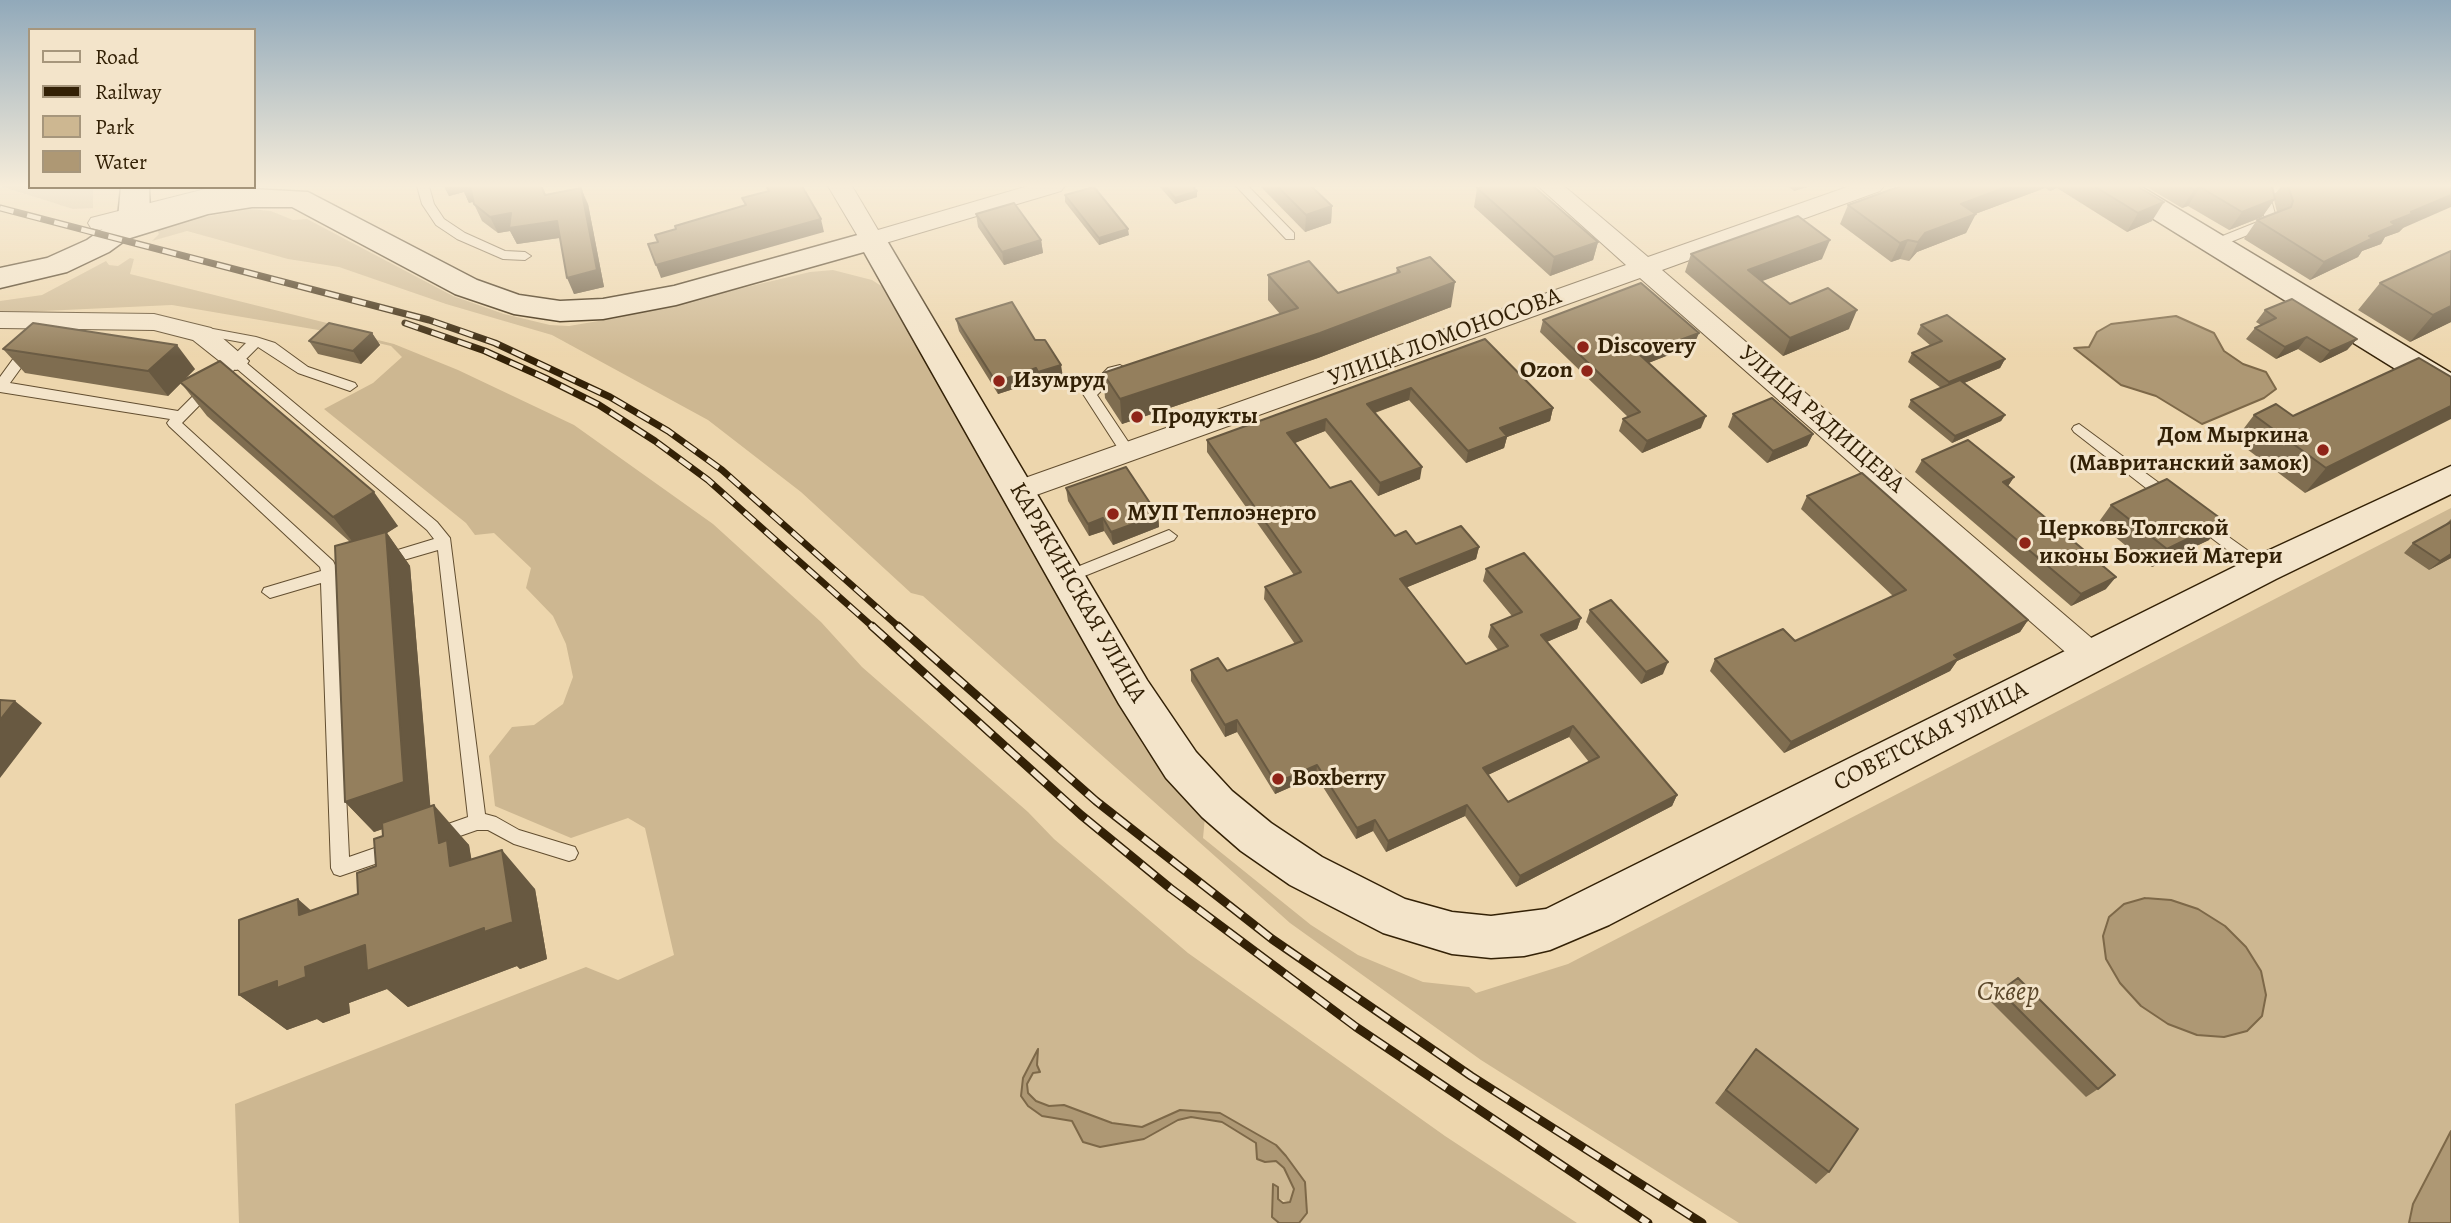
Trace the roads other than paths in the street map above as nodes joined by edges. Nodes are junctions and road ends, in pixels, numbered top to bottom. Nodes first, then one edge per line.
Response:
1 (69, 243) edge
2 (88, 243) edge
3 (383, 243) edge
4 (477, 243) edge
5 (861, 243) edge
6 (874, 243) edge
7 (1617, 243) edge
8 (1712, 243) edge
9 (2214, 244) edge
10 (525, 256) dead end
11 (1645, 267) junction
12 (0, 272) edge
13 (0, 278) edge
14 (0, 320) edge
15 (46, 322) junction
16 (191, 329) junction
17 (256, 341) junction
18 (236, 361) junction
19 (1138, 363) edge
20 (2443, 385) edge
21 (1, 386) edge
22 (350, 386) dead end
23 (180, 416) junction
24 (2079, 429) dead end
25 (1128, 452) junction
26 (2451, 479) edge
27 (1018, 491) junction
28 (1168, 536) dead end
29 (445, 542) junction
30 (2263, 569) junction
31 (330, 575) junction
32 (1067, 577) junction
33 (270, 592) dead end
34 (2091, 656) junction
35 (477, 822) junction
36 (569, 853) dead end
37 (1399, 918) joint

1 - 12 street
2 - 13 street
3 - 5 street
4 - 10 lane
6 - 27 street, КАРЯКИНСКАЯ УЛИЦА
7 - 11 street, УЛИЦА РАДИЩЕВА
8 - 11 street, УЛИЦА ЛОМОНОСОВА
9 - 20 street
11 - 25 street, УЛИЦА ЛОМОНОСОВА
11 - 34 street, УЛИЦА РАДИЩЕВА
14 - 15 street
15 - 16 street
15 - 21 lane
16 - 17 lane
16 - 18 street
17 - 18 lane
17 - 22 lane
18 - 23 lane
18 - 29 lane
19 - 25 lane
21 - 23 lane
23 - 31 lane
24 - 30 lane
25 - 27 street, УЛИЦА ЛОМОНОСОВА
26 - 30 street, СОВЕТСКАЯ УЛИЦА
27 - 32 street, КАРЯКИНСКАЯ УЛИЦА
28 - 32 lane
29 - 31 lane
29 - 35 lane
30 - 34 street, СОВЕТСКАЯ УЛИЦА
31 - 33 lane
31 - 35 lane
32 - 37 street, КАРЯКИНСКАЯ УЛИЦА
34 - 37 street, СОВЕТСКАЯ УЛИЦА
35 - 36 lane

